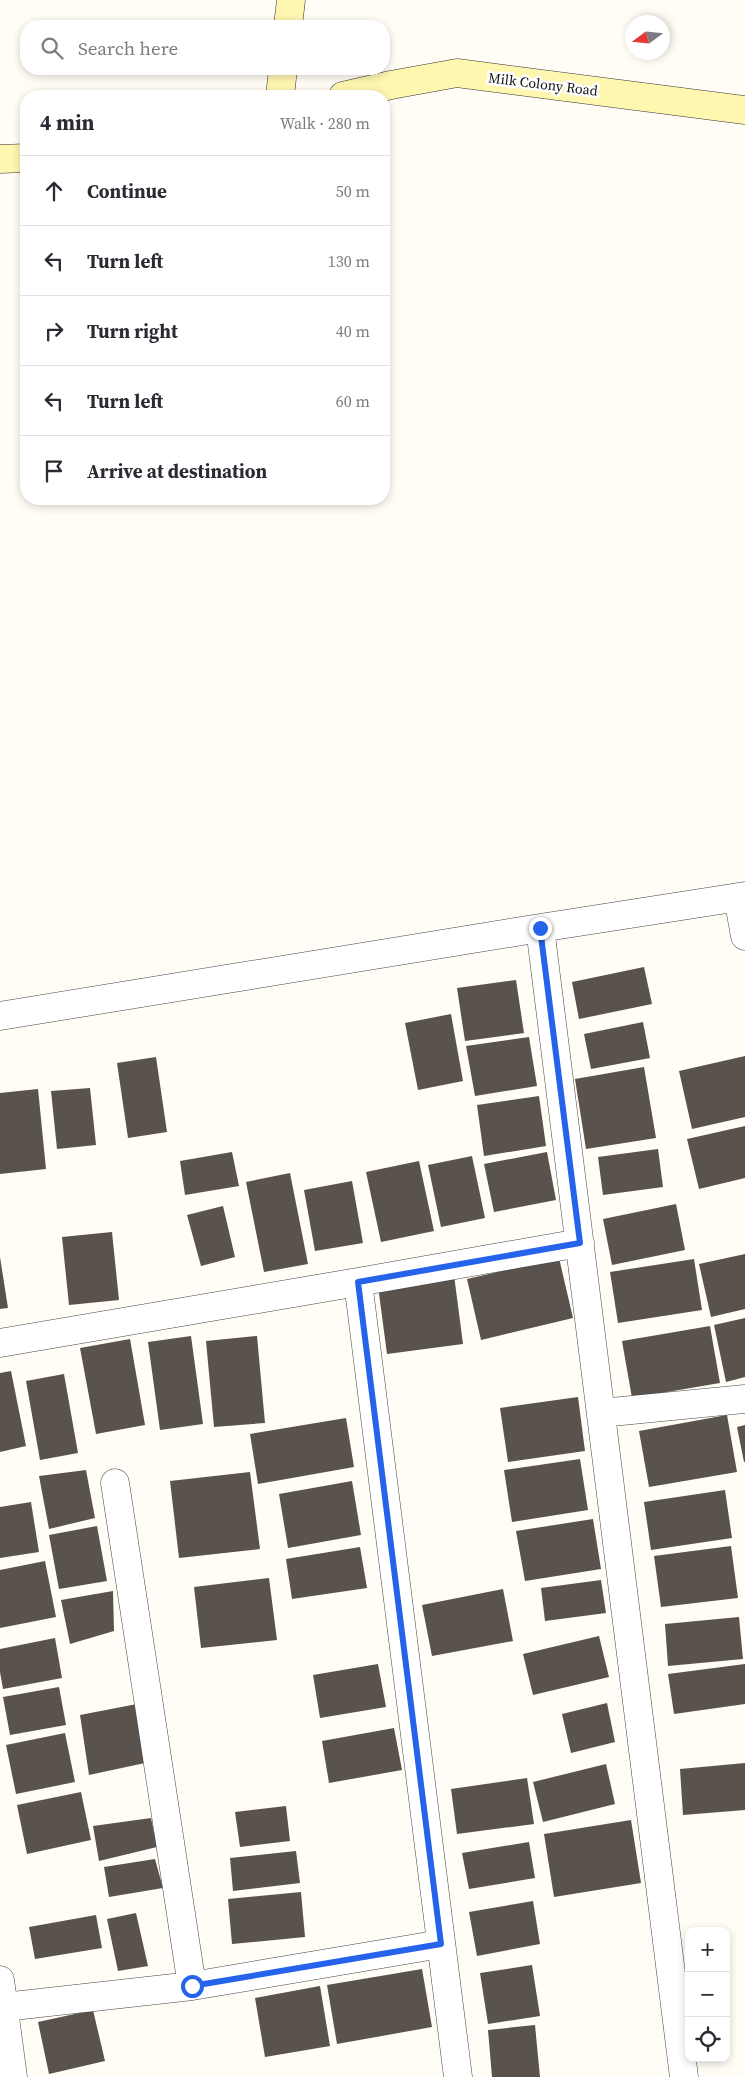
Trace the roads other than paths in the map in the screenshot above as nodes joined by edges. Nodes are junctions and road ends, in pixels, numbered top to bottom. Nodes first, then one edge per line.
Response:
1 (291, 0) edge
2 (289, 20) edge
3 (282, 75) edge
4 (281, 90) edge
5 (370, 90) edge
6 (745, 110) edge
7 (20, 158) edge
8 (0, 159) edge
9 (742, 896) edge
10 (540, 928) junction
11 (745, 936) edge
12 (0, 1016) edge
13 (580, 1243) junction
14 (358, 1282) junction
15 (0, 1343) edge
16 (745, 1400) edge
17 (601, 1413) junction
18 (116, 1484) dead end
19 (441, 1944) junction
20 (0, 1980) edge
21 (192, 1986) junction
22 (4, 2007) junction
23 (13, 2077) edge
24 (458, 2077) edge
25 (684, 2077) edge

1 - 2 main road
3 - 4 main road
5 - 6 main road, Milk Colony Road
7 - 8 main road
9 - 10 street
9 - 11 street
10 - 12 street
10 - 13 street
13 - 14 street
13 - 17 street
14 - 15 street
14 - 19 street
16 - 17 street
17 - 25 street
18 - 21 street
19 - 21 street
19 - 24 street
20 - 22 street
21 - 22 street
22 - 23 street

